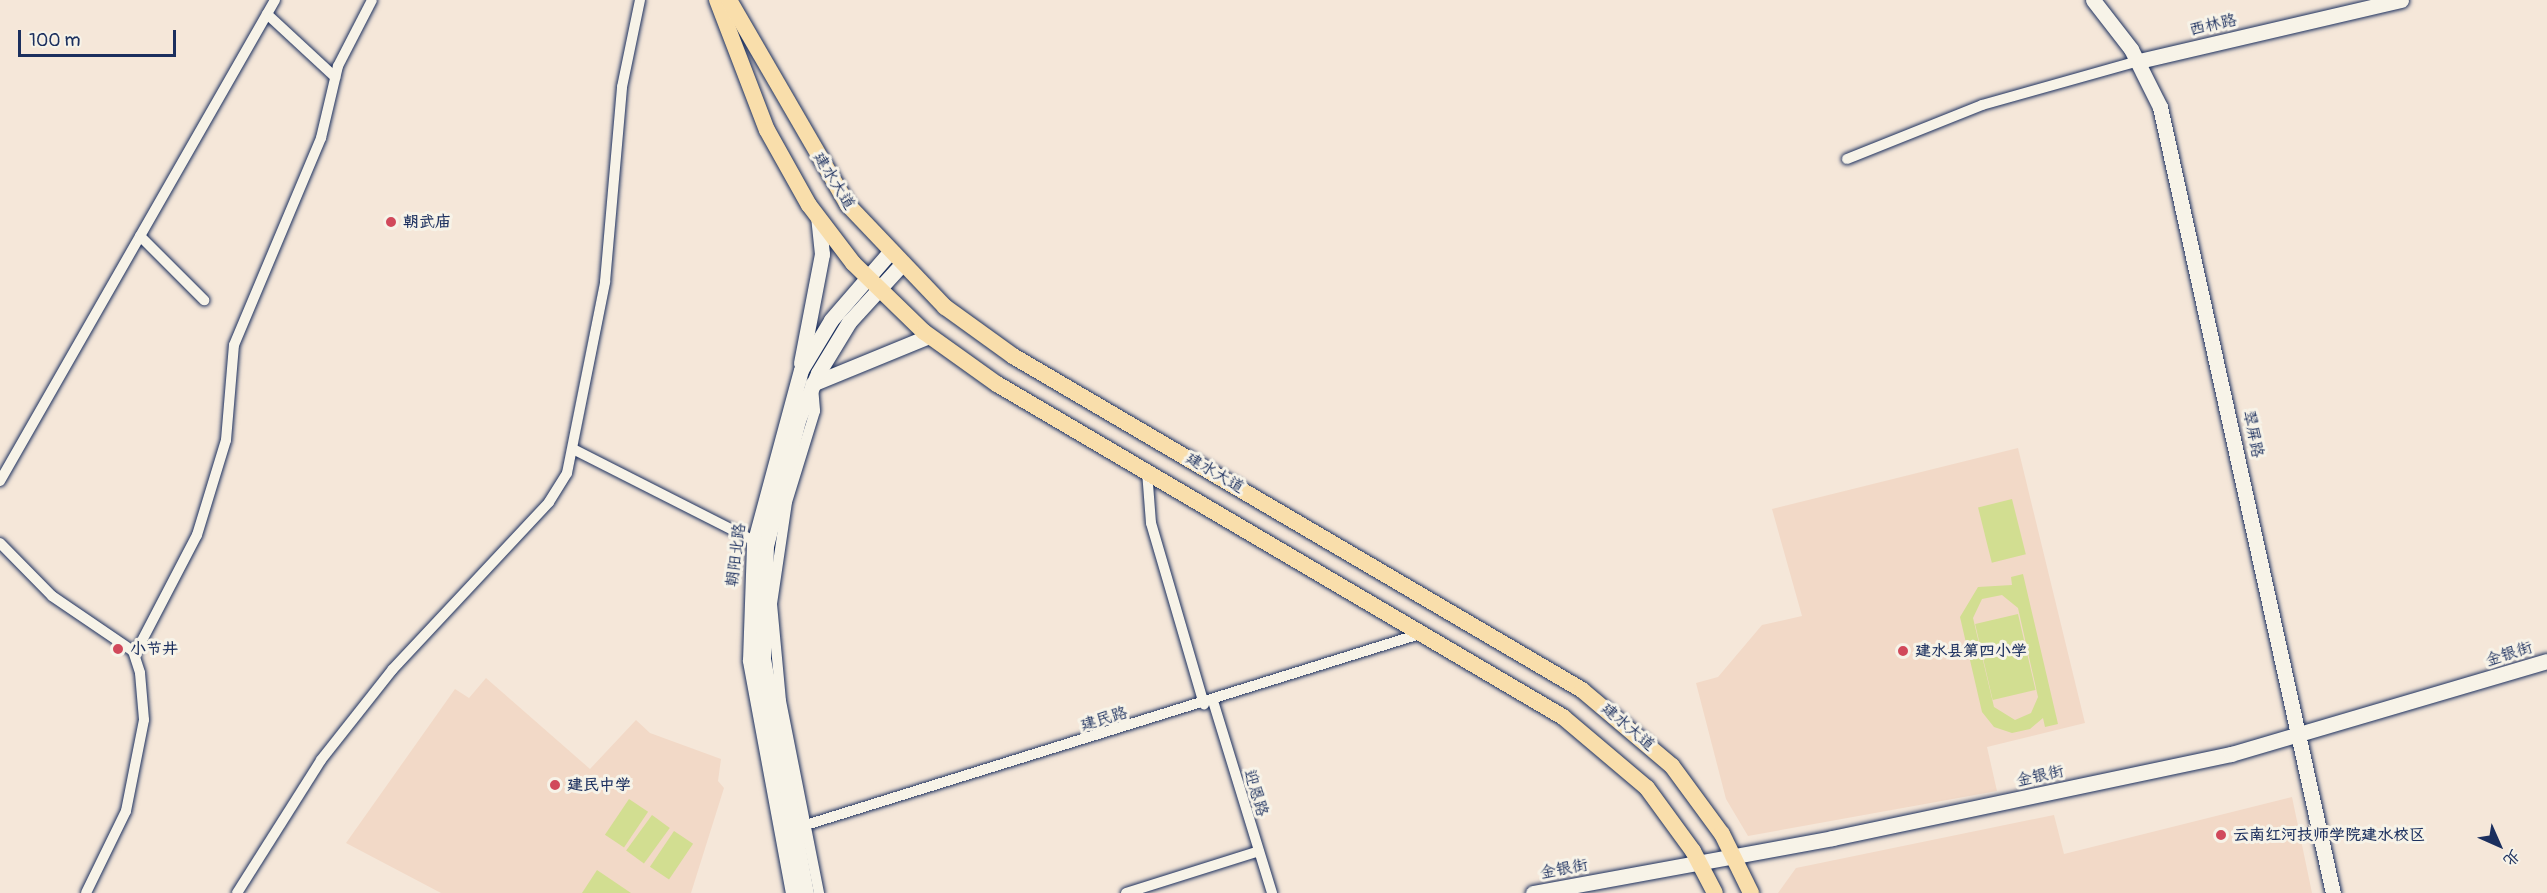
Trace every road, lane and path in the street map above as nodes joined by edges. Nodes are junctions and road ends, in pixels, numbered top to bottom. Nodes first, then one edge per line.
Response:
1 (275, 0) edge
2 (372, 0) edge
3 (640, 0) edge
4 (717, 0) edge
5 (729, 0) edge
6 (2093, 0) edge
7 (2401, 0) edge
8 (267, 14) junction
9 (2139, 61) junction
10 (335, 77) junction
11 (1847, 159) dead end
12 (818, 218) junction
13 (140, 236) junction
14 (895, 259) junction
15 (873, 283) junction
16 (204, 300) dead end
17 (929, 336) junction
18 (801, 370) junction
19 (812, 384) junction
20 (573, 449) junction
21 (1147, 471) junction
22 (0, 481) edge
23 (754, 541) junction
24 (0, 543) edge
25 (1423, 633) junction
26 (135, 654) junction
27 (2547, 661) edge
28 (1208, 703) junction
29 (2299, 737) junction
30 (800, 827) junction
31 (1259, 851) junction
32 (1734, 856) junction
33 (1700, 862) junction
34 (86, 893) edge
35 (237, 893) edge
36 (793, 893) edge
37 (806, 893) edge
38 (819, 893) edge
39 (1126, 893) edge
40 (1272, 893) edge
41 (1533, 893) edge
42 (1715, 893) edge
43 (1751, 893) edge
44 (2333, 893) edge

1 - 8 street
2 - 10 street
3 - 20 street
4 - 12 main road, 建水大道
5 - 14 main road, 建水大道
6 - 9 street, 翠屏路
7 - 9 street, 西林路
8 - 10 street
8 - 13 street
9 - 11 street
9 - 29 street, 翠屏路
10 - 26 street
12 - 15 main road, 建水大道
12 - 18 street
13 - 16 street
13 - 22 street
14 - 15 street, 朝阳北路
14 - 32 main road, 建水大道
15 - 17 main road, 建水大道
15 - 18 street, 朝阳北路
15 - 19 street, 朝阳北路
17 - 19 street
17 - 21 main road, 建水大道
18 - 23 street, 朝阳北路
19 - 30 street, 朝阳北路
20 - 23 street
20 - 35 street
21 - 25 main road, 建水大道
21 - 28 street, 迎恩路
23 - 36 street, 朝阳北路
24 - 26 street
25 - 28 street, 建民路
25 - 33 main road, 建水大道
26 - 34 street
27 - 29 street, 金银街
28 - 30 street, 建民路
28 - 31 street, 迎恩路
29 - 32 street, 金银街
29 - 44 street, 翠屏路
30 - 37 street, 朝阳北路
30 - 38 street
31 - 39 street
31 - 40 street, 迎恩路
32 - 33 street, 金银街
32 - 43 main road, 建水大道
33 - 41 street, 金银街
33 - 42 main road, 建水大道

